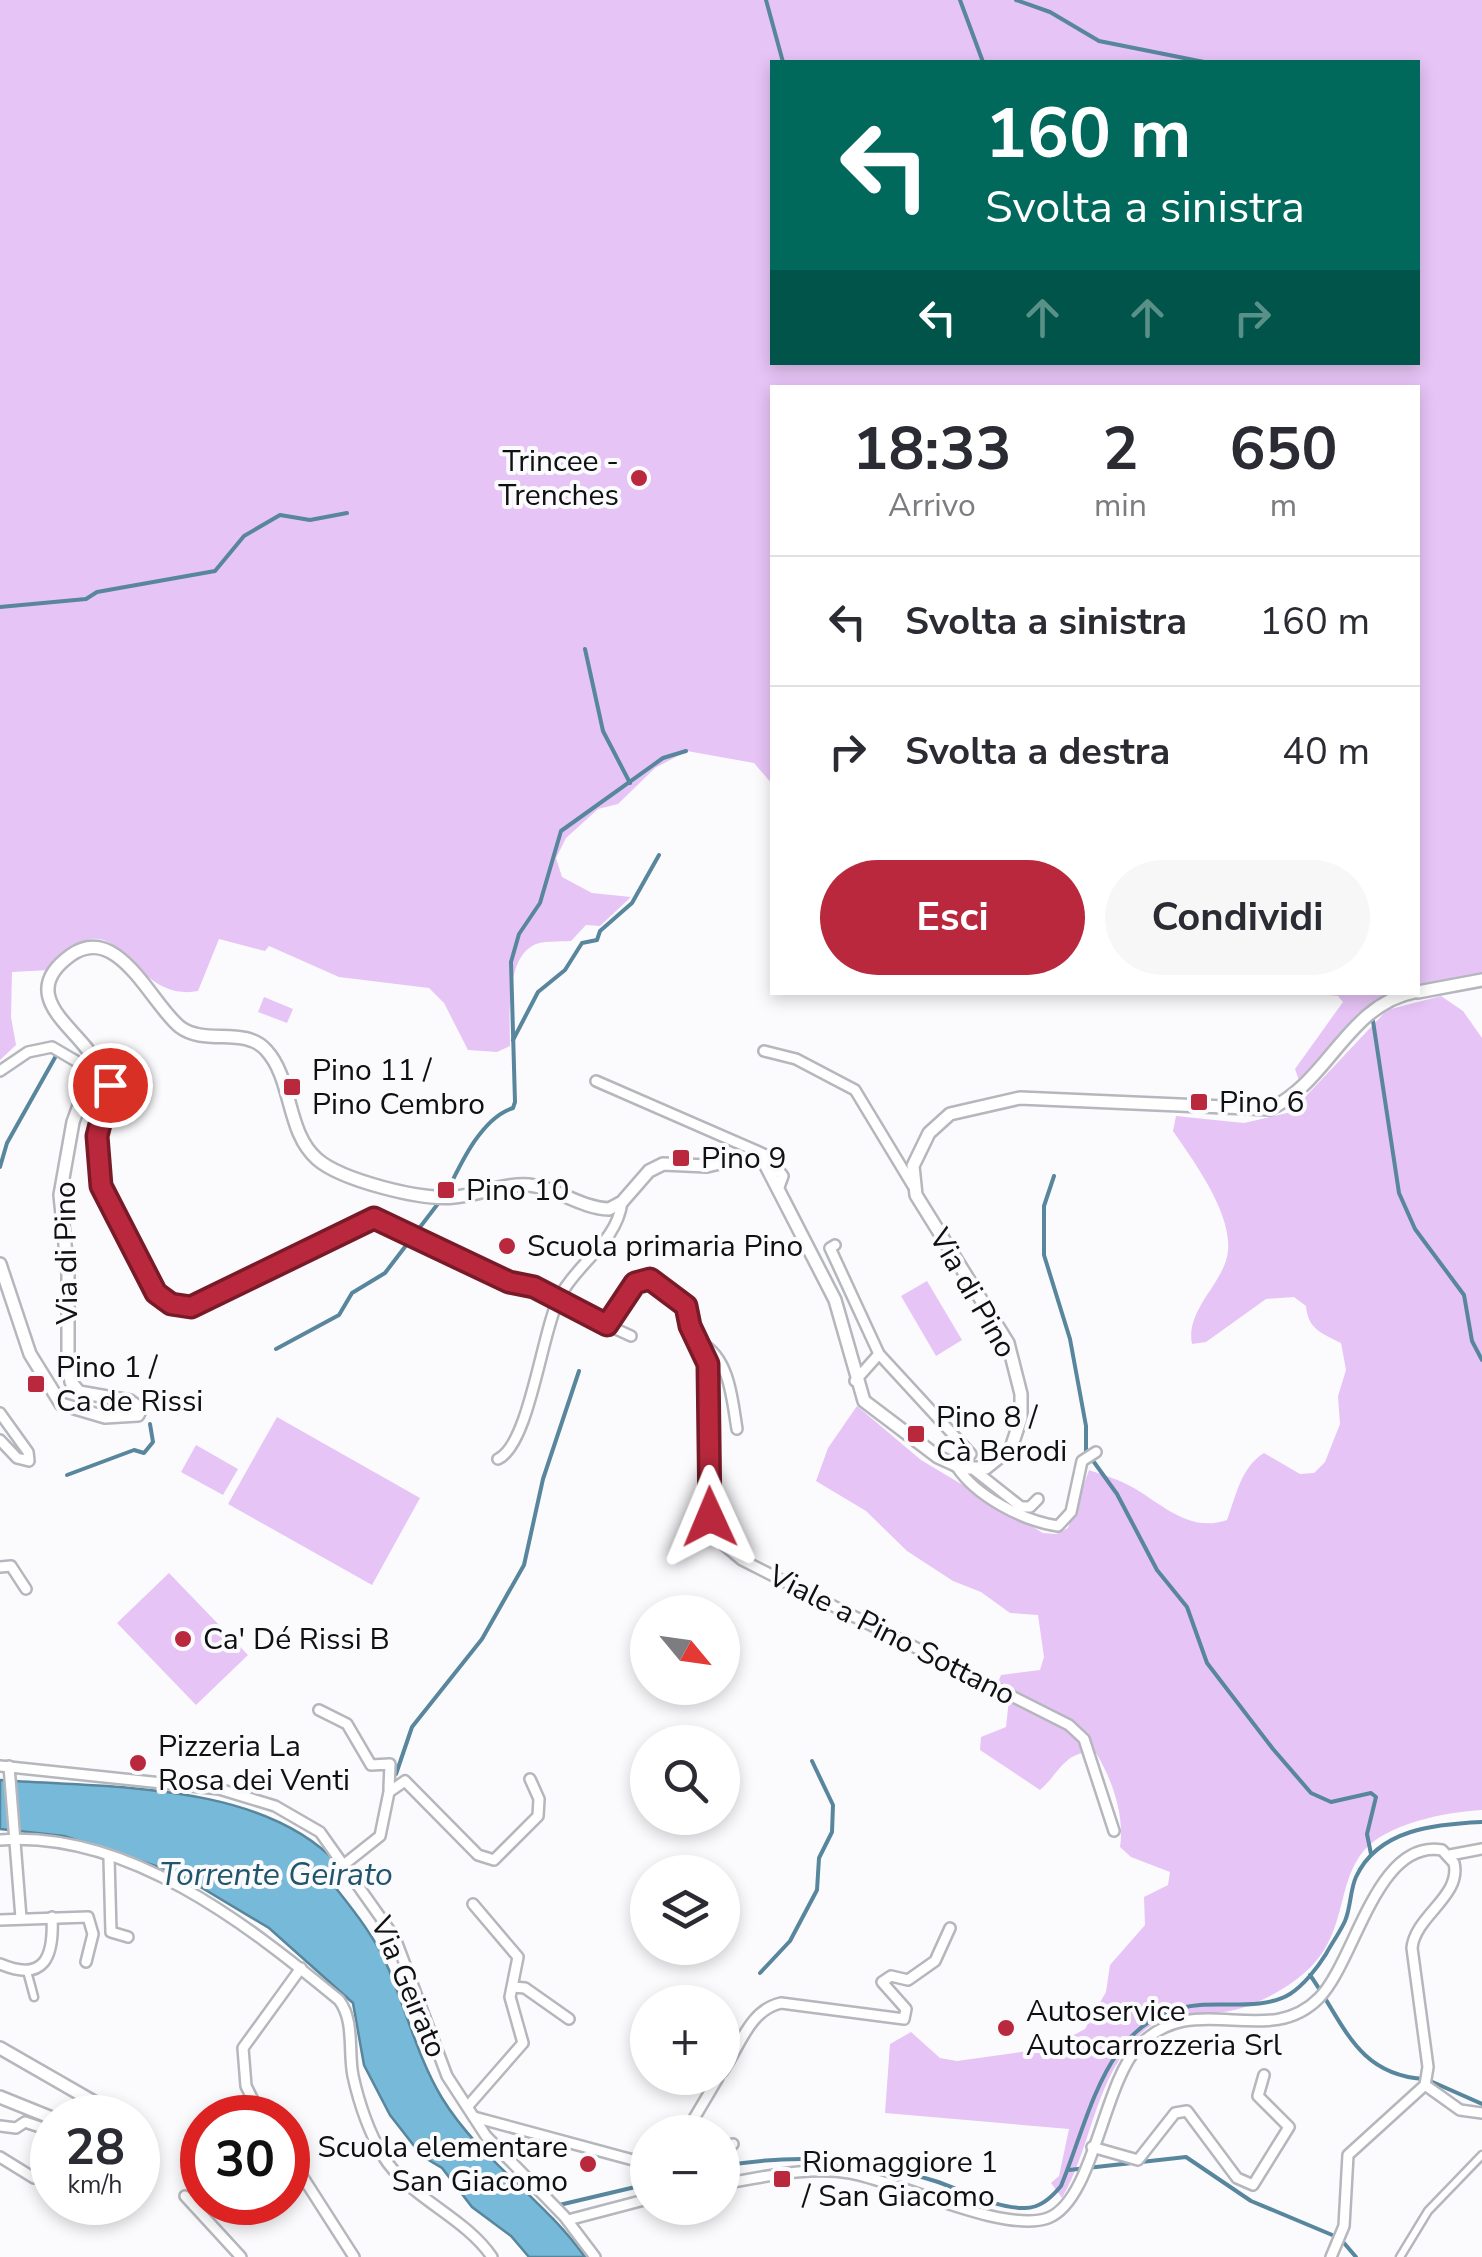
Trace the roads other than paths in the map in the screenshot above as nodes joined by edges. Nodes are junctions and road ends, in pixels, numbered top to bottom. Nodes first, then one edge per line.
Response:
1 (1482, 980) edge
2 (1420, 991) edge
3 (1406, 995) edge
4 (764, 1051) dead end
5 (0, 1072) edge
6 (92, 1072) junction
7 (596, 1081) dead end
8 (913, 1186) junction
9 (778, 1187) junction
10 (622, 1202) junction
11 (835, 1245) dead end
12 (0, 1264) edge
13 (558, 1299) junction
14 (607, 1325) junction
15 (631, 1336) dead end
16 (698, 1342) junction
17 (879, 1354) junction
18 (855, 1381) junction
19 (0, 1414) edge
20 (737, 1429) dead end
21 (0, 1440) edge
22 (1096, 1452) dead end
23 (971, 1454) dead end
24 (498, 1459) dead end
25 (957, 1466) junction
26 (974, 1469) junction
27 (1038, 1500) dead end
28 (0, 1567) edge
29 (26, 1589) dead end
30 (319, 1710) dead end
31 (4, 1766) edge
32 (530, 1779) dead end
33 (389, 1792) junction
34 (1114, 1831) dead end
35 (16, 1839) junction
36 (0, 1840) edge
37 (1482, 1849) edge
38 (1450, 1855) junction
39 (109, 1858) junction
40 (346, 1863) junction
41 (472, 1904) dead end
42 (52, 1917) junction
43 (21, 1918) junction
44 (0, 1920) edge
45 (950, 1928) dead end
46 (128, 1937) dead end
47 (86, 1962) dead end
48 (0, 1964) edge
49 (301, 1968) junction
50 (26, 1971) junction
51 (514, 1987) junction
52 (34, 1997) dead end
53 (568, 2020) dead end
54 (740, 2046) edge
55 (0, 2048) edge
56 (1264, 2075) dead end
57 (1425, 2085) junction
58 (82, 2095) edge
59 (250, 2095) edge
60 (0, 2097) edge
61 (468, 2106) junction
62 (30, 2109) edge
63 (1482, 2112) edge
64 (474, 2116) junction
65 (30, 2124) edge
66 (0, 2126) edge
67 (1092, 2147) junction
68 (1482, 2155) edge
69 (0, 2157) edge
70 (630, 2159) edge
71 (30, 2176) edge
72 (740, 2181) edge
73 (310, 2188) edge
74 (630, 2203) edge
75 (566, 2218) junction
76 (211, 2225) edge
77 (241, 2257) edge
78 (354, 2257) edge
79 (492, 2257) edge
80 (595, 2257) edge
81 (1331, 2257) edge
82 (1400, 2257) edge

1 - 2 street
3 - 8 street
4 - 8 street
5 - 6 street
6 - 10 street
6 - 12 street, Via di Pino
6 - 13 street
7 - 9 street
8 - 26 street, Via di Pino
9 - 10 street
9 - 18 street
10 - 13 street
11 - 17 street
13 - 14 street
13 - 24 street
14 - 15 street
14 - 16 street, Viale a Pino Sottano
16 - 20 street, Viale a Pino Sottano
16 - 34 street, Viale a Pino Sottano
17 - 18 street
17 - 23 street
18 - 25 street
19 - 21 street
22 - 25 street
25 - 26 street
26 - 27 street
28 - 29 street
30 - 33 street
31 - 35 street
31 - 40 street, Via Geirato
32 - 33 street
33 - 40 street
35 - 36 street
35 - 39 street
35 - 43 street
37 - 38 street
38 - 57 street
38 - 67 street
39 - 46 street
39 - 49 street
40 - 61 street, Via Geirato
41 - 51 street
42 - 43 street
42 - 47 street
42 - 50 street
43 - 44 street
45 - 54 street
48 - 50 street
49 - 59 street
49 - 79 street
50 - 52 street
51 - 53 street
51 - 61 street
55 - 58 street
56 - 67 street
57 - 63 street
57 - 81 street
60 - 62 street
61 - 64 street, Via Geirato
64 - 70 street
64 - 75 street, Via Geirato
65 - 66 street
67 - 72 street
68 - 82 street
69 - 71 street
73 - 78 street
74 - 75 street
75 - 80 street, Via Geirato
76 - 77 street

